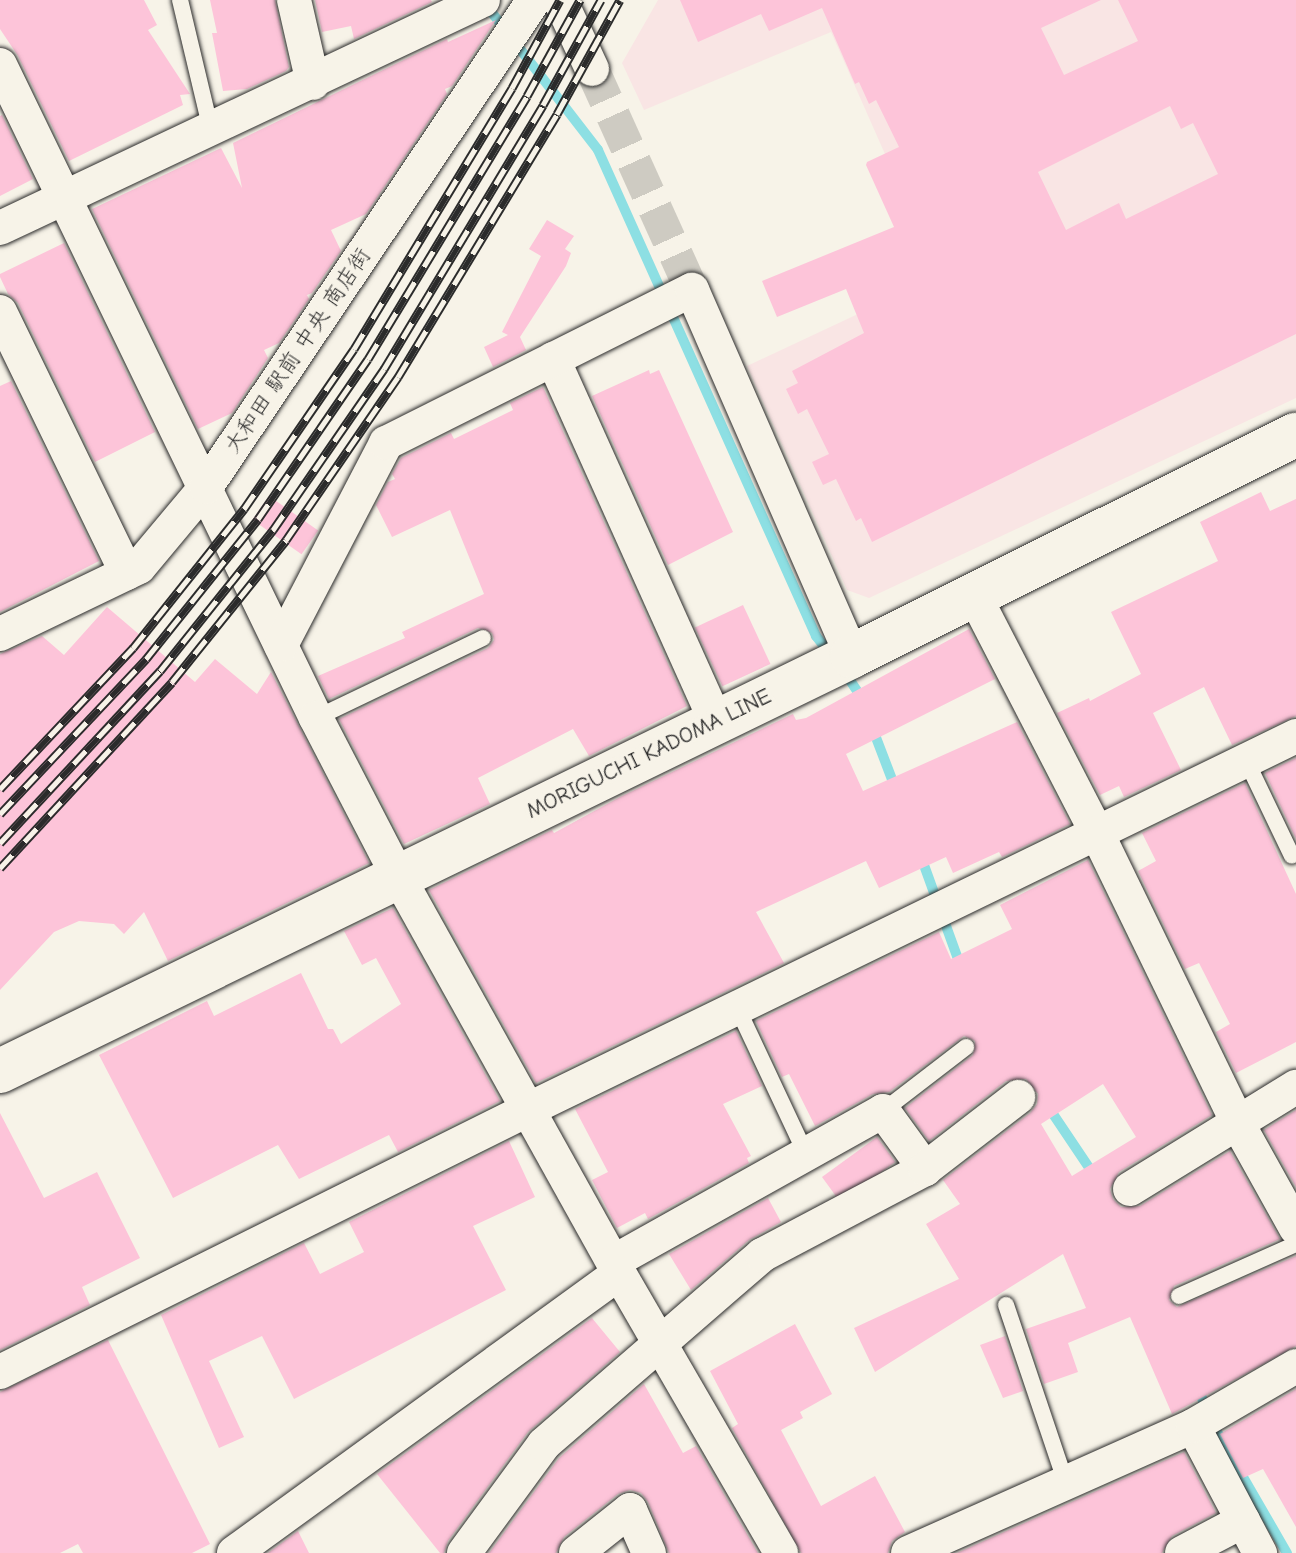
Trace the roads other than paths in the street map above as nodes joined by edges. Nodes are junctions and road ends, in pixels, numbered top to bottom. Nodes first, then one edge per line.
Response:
1 (180, 0) edge
2 (294, 0) edge
3 (483, 0) edge
4 (534, 0) edge
5 (560, 0) edge
6 (0, 65) edge
7 (592, 69) tunnel mouth
8 (313, 83) junction
9 (211, 130) junction
10 (65, 196) junction
11 (0, 228) edge
12 (0, 312) edge
13 (553, 359) junction
14 (1296, 435) edge
15 (206, 487) junction
16 (127, 573) junction
17 (973, 593) junction
18 (0, 634) edge
19 (483, 638) dead end
20 (281, 645) junction
21 (852, 656) junction
22 (316, 718) junction
23 (716, 722) junction
24 (1296, 736) edge
25 (1246, 760) junction
26 (1097, 833) junction
27 (1292, 856) dead end
28 (398, 876) junction
29 (737, 1007) junction
30 (966, 1047) dead end
31 (0, 1071) edge
32 (1296, 1087) edge
33 (1018, 1097) dead end
34 (529, 1109) junction
35 (883, 1111) junction
36 (1238, 1124) junction
37 (806, 1154) junction
38 (925, 1169) junction
39 (1130, 1189) dead end
40 (1296, 1228) edge
41 (1296, 1244) edge
42 (616, 1268) junction
43 (1179, 1296) dead end
44 (1006, 1305) dead end
45 (661, 1345) junction
46 (1296, 1366) edge
47 (0, 1372) edge
48 (1204, 1420) junction
49 (1065, 1480) junction
50 (1243, 1521) junction
51 (236, 1552) edge
52 (464, 1553) edge
53 (576, 1553) edge
54 (649, 1553) edge
55 (781, 1553) edge
56 (908, 1553) edge
57 (1182, 1553) edge
58 (1260, 1553) edge

1 - 9 lane
2 - 8 street
3 - 8 street
4 - 15 street, 大和田 駅前 中央 商店街
5 - 7 street
6 - 10 street
8 - 9 street
9 - 10 street
10 - 11 street
10 - 15 street
12 - 16 street
13 - 20 street
13 - 21 street
13 - 23 street
14 - 17 main road, MORIGUCHI KADOMA LINE
15 - 16 street, 大和田 駅前 中央 商店街
15 - 20 street
16 - 18 street, 大和田 駅前 中央 商店街
17 - 21 main road, MORIGUCHI KADOMA LINE
17 - 26 street
19 - 22 lane
20 - 22 street
21 - 23 main road, MORIGUCHI KADOMA LINE
22 - 28 street
23 - 28 main road, MORIGUCHI KADOMA LINE
24 - 25 street
25 - 26 street
25 - 27 lane
26 - 29 street
26 - 36 street
28 - 31 main road, MORIGUCHI KADOMA LINE
28 - 34 street
29 - 34 street
29 - 37 lane
30 - 35 lane
32 - 36 street
33 - 38 street
34 - 42 street
34 - 47 street
35 - 37 street
35 - 38 street
36 - 39 street
36 - 40 street
37 - 42 street
38 - 45 street
41 - 43 lane
42 - 45 street
42 - 51 street
44 - 49 lane
45 - 52 street
45 - 55 street
46 - 48 street
48 - 49 street
48 - 50 street
49 - 56 street
50 - 57 street
50 - 58 street
53 - 54 street

